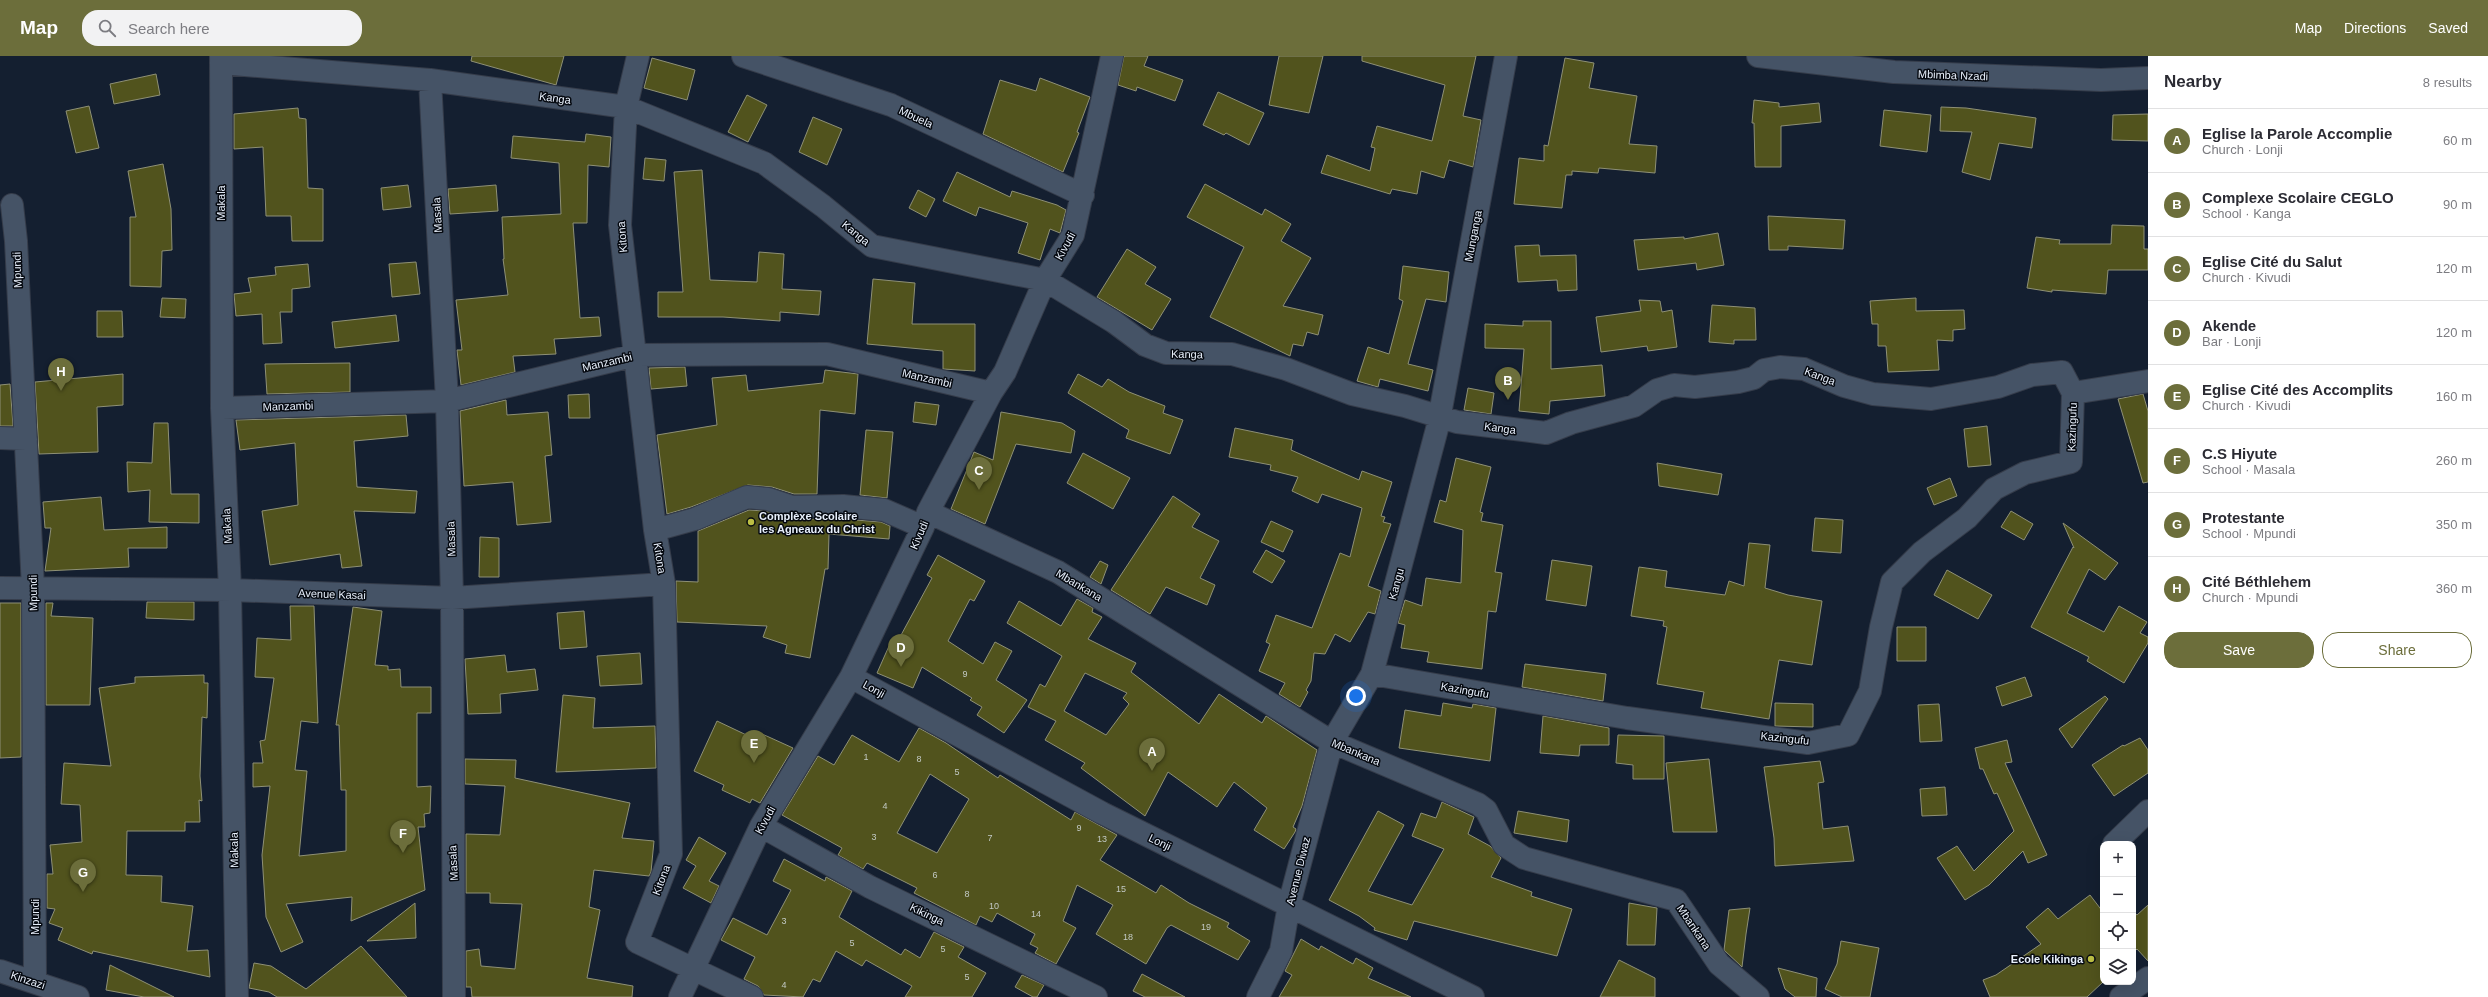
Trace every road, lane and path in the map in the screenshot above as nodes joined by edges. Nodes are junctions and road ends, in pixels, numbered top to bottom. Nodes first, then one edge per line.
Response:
1 (638, 56) edge
2 (743, 56) edge
3 (1112, 56) edge
4 (1506, 56) edge
5 (1758, 56) edge
6 (221, 59) edge
7 (1868, 63) edge
8 (2148, 78) edge
9 (430, 80) junction
10 (626, 107) junction
11 (1083, 194) junction
12 (12, 205) dead end
13 (1045, 280) junction
14 (636, 355) junction
15 (2148, 381) edge
16 (991, 393) junction
17 (2073, 393) junction
18 (447, 400) junction
19 (222, 408) junction
20 (1440, 416) junction
21 (0, 438) edge
22 (26, 439) junction
23 (926, 520) junction
24 (655, 530) junction
25 (664, 584) junction
26 (0, 588) edge
27 (33, 588) junction
28 (230, 590) junction
29 (452, 598) junction
30 (1372, 674) junction
31 (852, 676) junction
32 (1332, 742) junction
33 (2148, 811) edge
34 (761, 826) junction
35 (2117, 841) edge
36 (1289, 905) junction
37 (693, 970) junction
38 (0, 971) edge
39 (2148, 978) edge
40 (35, 982) junction
41 (78, 997) edge
42 (237, 997) edge
43 (454, 997) edge
44 (680, 997) edge
45 (752, 997) edge
46 (1096, 997) edge
47 (1258, 997) edge
48 (1473, 997) edge
49 (1758, 997) edge
50 (2121, 997) edge

1 - 10 street, Kitona
2 - 11 street, Mbuela
3 - 11 street, Kivudi
4 - 20 street, Munganga
5 - 7 street, Mbimba Nzadi
6 - 9 street, Kanga
6 - 19 street, Makala
7 - 8 street, Mbimba Nzadi
9 - 10 street, Kanga
9 - 18 street, Masala
10 - 13 street, Kanga
10 - 14 street, Kitona
11 - 13 street, Kivudi
12 - 22 street, Mpundi
13 - 16 street, Kivudi
13 - 20 street, Kanga
14 - 16 street, Manzambi
14 - 18 street, Manzambi
14 - 24 street, Kitona
15 - 17 street
16 - 23 street, Kivudi
17 - 20 street, Kanga
17 - 30 street, Kazingufu
18 - 19 street, Manzambi
18 - 29 street, Masala
19 - 28 street, Makala
20 - 30 street, Kangu
21 - 22 street
22 - 27 street, Mpundi
23 - 24 street, Mbankana
23 - 31 street, Kivudi
23 - 32 street, Mbankana
24 - 25 street, Kitona
25 - 29 street, Avenue Kasai
25 - 37 street, Kitona
26 - 27 street, Avenue Kasai
27 - 28 street, Avenue Kasai
27 - 40 street, Mpundi
28 - 29 street, Avenue Kasai
28 - 42 street, Makala
29 - 43 street, Masala
30 - 32 street, Kangu
31 - 34 street, Kivudi
31 - 36 street, Lonji
32 - 36 street, Avenue Diwaz
32 - 49 street, Mbankana
33 - 35 street
34 - 37 street, Kivudi
34 - 46 street, Kikinga
36 - 47 street, Avenue Diwaz
36 - 48 street, Lonji
37 - 44 street, Kivudi
37 - 45 street
38 - 40 street, Kinzazi
39 - 50 street
40 - 41 street, Kinzazi

